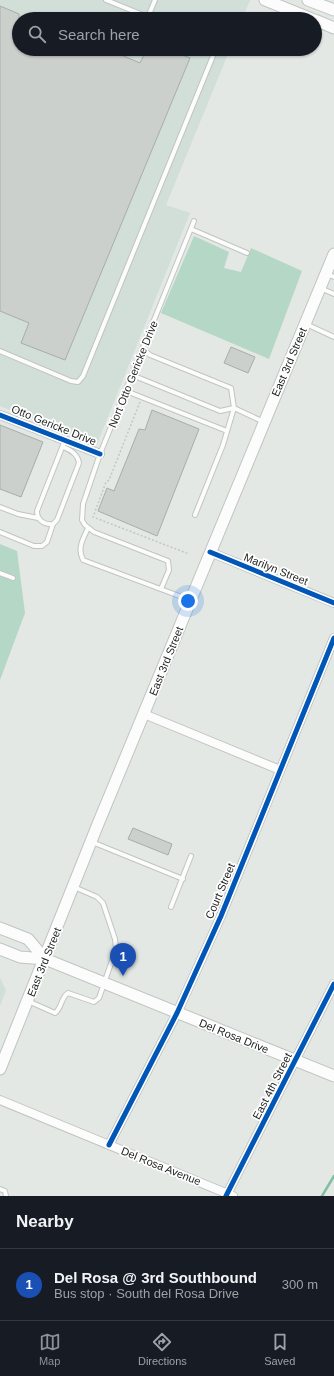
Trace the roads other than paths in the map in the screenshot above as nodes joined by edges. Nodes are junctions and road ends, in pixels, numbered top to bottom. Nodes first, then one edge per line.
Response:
1 (106, 0) edge
2 (155, 0) edge
3 (264, 0) edge
4 (308, 0) edge
5 (321, 2) edge
6 (334, 10) edge
7 (136, 12) edge
8 (150, 12) edge
9 (294, 12) edge
10 (322, 23) edge
11 (334, 28) edge
12 (212, 56) edge
13 (194, 221) dead end
14 (191, 229) junction
15 (247, 253) dead end
16 (334, 254) edge
17 (330, 276) edge
18 (320, 288) junction
19 (334, 294) edge
20 (305, 323) junction
21 (334, 336) edge
22 (143, 349) junction
23 (0, 351) edge
24 (132, 375) junction
25 (126, 391) junction
26 (234, 408) junction
27 (0, 415) edge
28 (264, 422) junction
29 (227, 431) junction
30 (64, 444) junction
31 (100, 454) junction
32 (0, 507) edge
33 (195, 515) dead end
34 (38, 518) junction
35 (53, 524) junction
36 (88, 528) junction
37 (0, 532) edge
38 (210, 552) junction
39 (0, 573) edge
40 (13, 578) dead end
41 (161, 589) junction
42 (191, 600) junction
43 (334, 603) edge
44 (334, 638) edge
45 (144, 714) junction
46 (280, 770) junction
47 (92, 842) junction
48 (191, 856) dead end
49 (182, 879) junction
50 (74, 887) junction
51 (171, 907) dead end
52 (0, 928) edge
53 (0, 949) edge
54 (45, 959) junction
55 (105, 983) junction
56 (334, 984) edge
57 (28, 1001) junction
58 (177, 1013) junction
59 (296, 1060) junction
60 (0, 1069) edge
61 (334, 1076) edge
62 (0, 1100) edge
63 (109, 1145) junction
64 (0, 1189) edge
65 (229, 1195) edge
66 (6, 1196) edge

1 - 7 lane
2 - 8 lane
3 - 9 main road
4 - 5 main road
5 - 6 main road
10 - 11 main road
12 - 23 lane
13 - 14 lane, Nort Otto Gericke Drive
14 - 15 lane
14 - 22 lane, Nort Otto Gericke Drive
16 - 17 main road, East 3rd Street
17 - 18 main road, East 3rd Street
18 - 19 lane
18 - 20 main road, East 3rd Street
20 - 21 lane
20 - 28 main road, East 3rd Street
22 - 24 lane, Nort Otto Gericke Drive
22 - 26 lane
24 - 25 lane, Nort Otto Gericke Drive
24 - 26 lane
25 - 29 lane
25 - 31 lane, Nort Otto Gericke Drive
26 - 28 lane
26 - 29 lane
27 - 30 street, Otto Gericke Drive
28 - 38 main road, East 3rd Street
29 - 33 lane
30 - 31 street, Otto Gericke Drive
30 - 34 lane
30 - 35 lane
31 - 36 lane, Nort Otto Gericke Drive
32 - 34 lane
34 - 35 lane
35 - 37 lane
36 - 41 lane
36 - 41 lane
38 - 42 main road, East 3rd Street
38 - 43 street, Marilyn Street
39 - 40 lane
41 - 42 lane
42 - 45 main road, East 3rd Street
44 - 46 street, Court Street
45 - 46 street
45 - 47 main road, East 3rd Street
46 - 58 street, Court Street
47 - 49 lane
47 - 50 main road, East 3rd Street
48 - 49 lane
49 - 51 lane
50 - 54 main road, East 3rd Street
50 - 55 lane
52 - 54 main road
53 - 54 main road
54 - 55 main road, Del Rosa Drive
54 - 57 main road, East 3rd Street
55 - 57 lane
55 - 58 main road, Del Rosa Drive
56 - 59 street, East 4th Street
57 - 60 main road, East 3rd Street
58 - 59 main road, Del Rosa Drive
58 - 63 street, Court Street
59 - 61 main road, Del Rosa Drive
59 - 65 street, East 4th Street
62 - 63 street, Del Rosa Avenue
63 - 65 street, Del Rosa Avenue
64 - 66 lane

